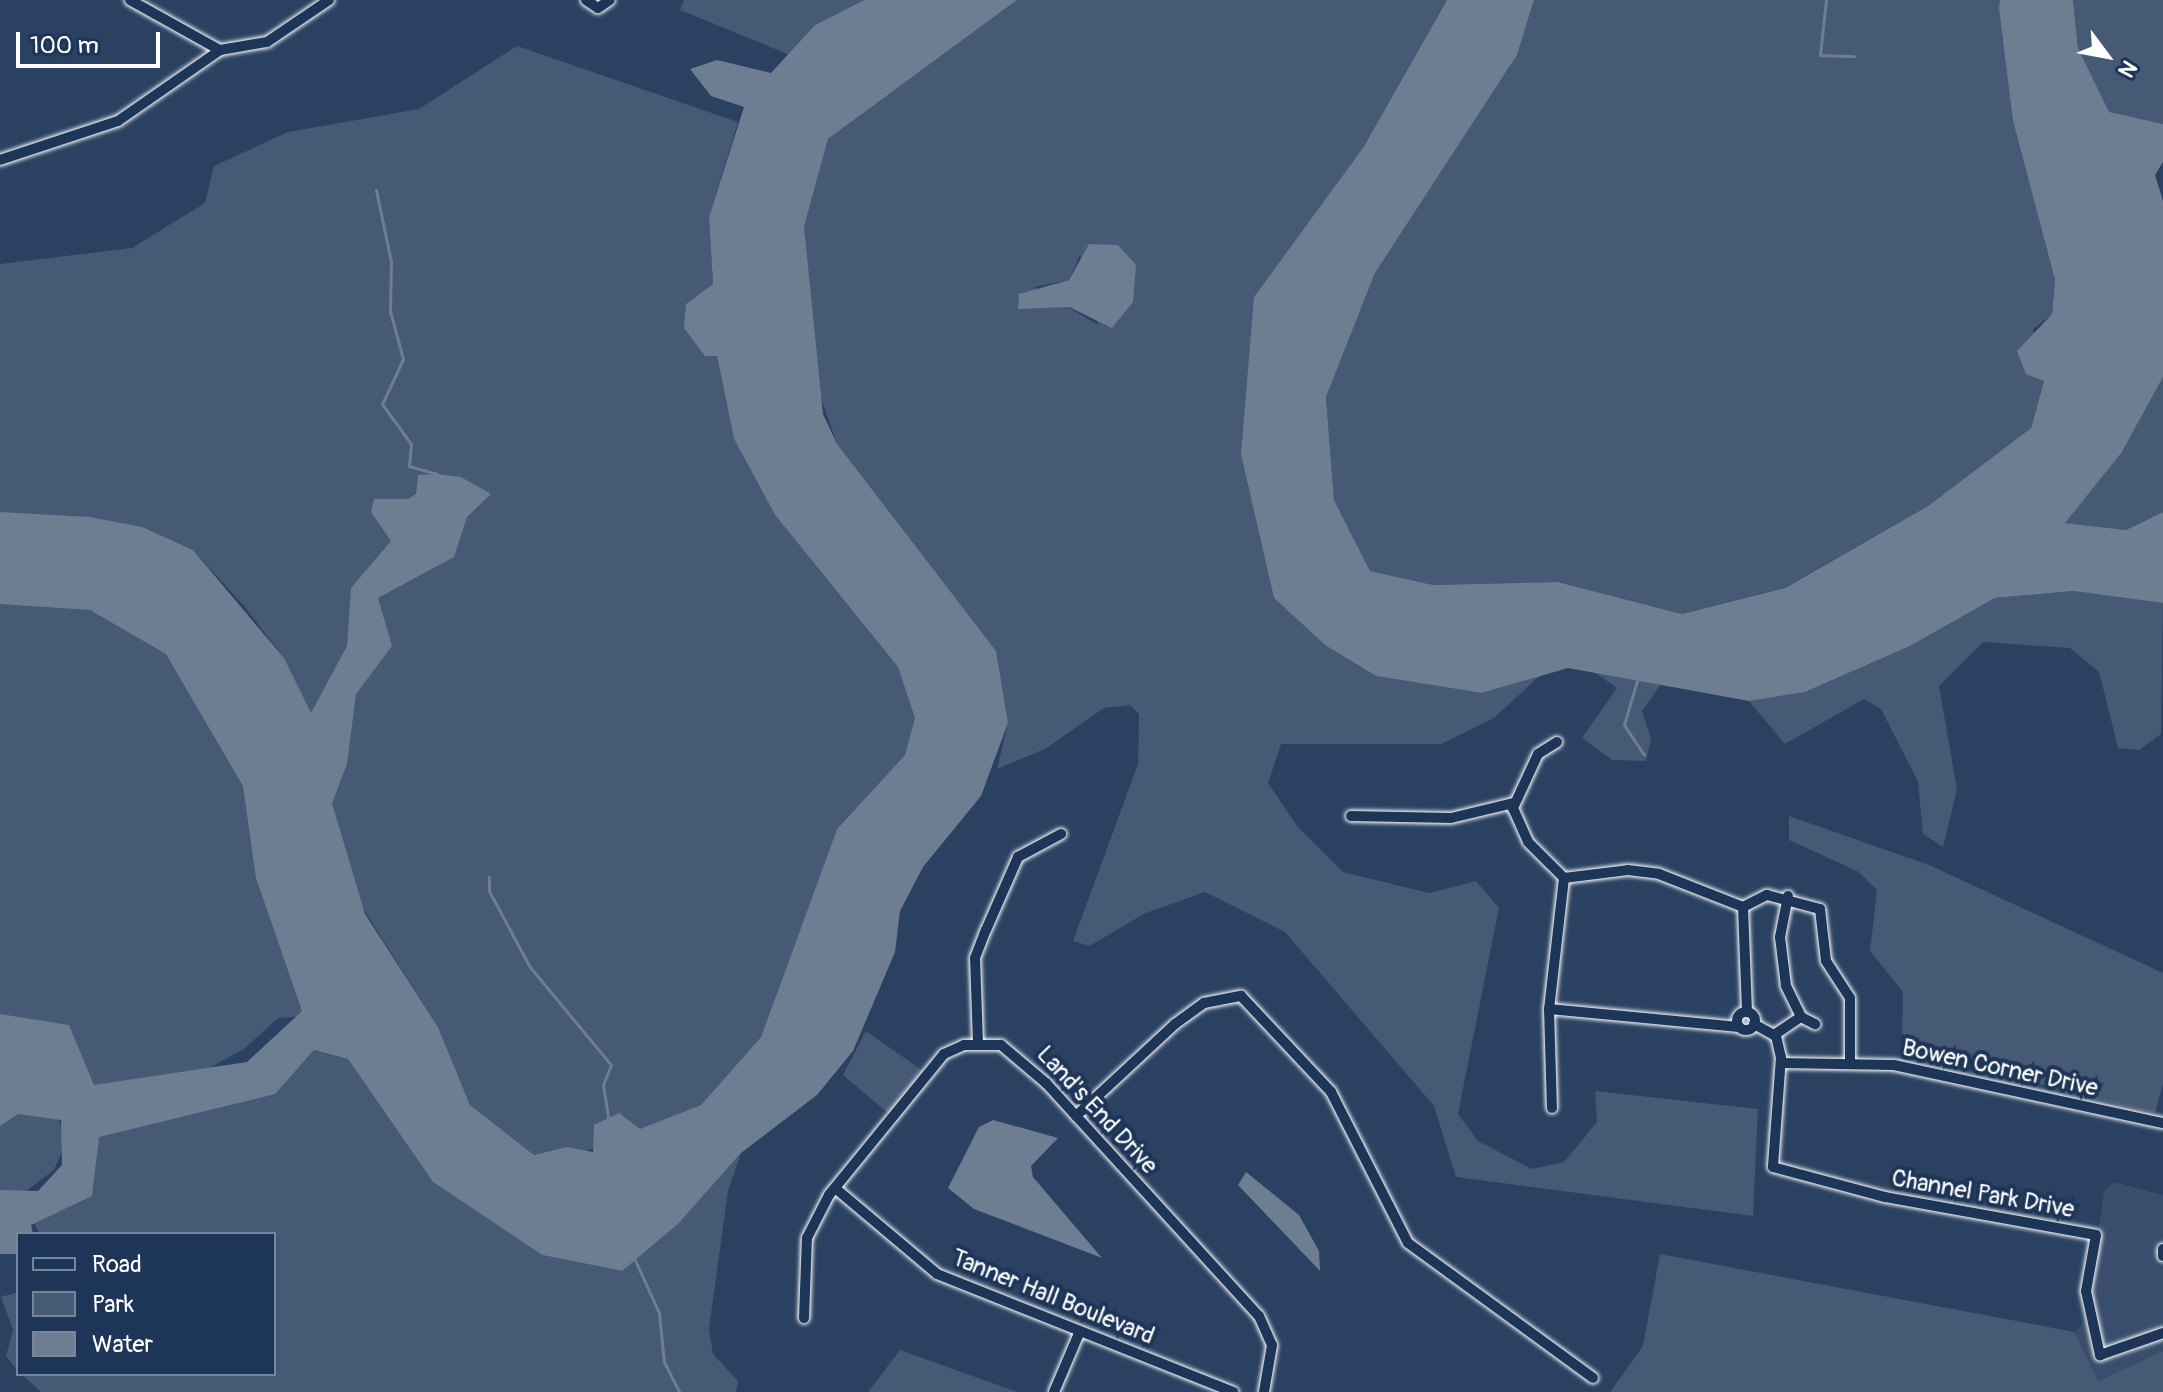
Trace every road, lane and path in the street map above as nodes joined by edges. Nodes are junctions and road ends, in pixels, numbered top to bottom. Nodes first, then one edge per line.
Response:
1 (130, 0) edge
2 (329, 0) edge
3 (586, 0) edge
4 (610, 0) edge
5 (220, 50) junction
6 (0, 160) edge
7 (1557, 742) dead end
8 (1514, 803) junction
9 (1351, 816) dead end
10 (1061, 834) dead end
11 (1564, 878) junction
12 (1788, 896) junction
13 (1743, 907) junction
14 (1549, 1009) junction
15 (1747, 1012) junction
16 (1801, 1017) junction
17 (1754, 1024) junction
18 (1815, 1024) dead end
19 (1739, 1027) junction
20 (1774, 1035) junction
21 (978, 1043) junction
22 (1781, 1063) junction
23 (1850, 1064) junction
24 (1552, 1108) dead end
25 (1076, 1116) junction
26 (2163, 1123) edge
27 (835, 1188) junction
28 (2163, 1249) edge
29 (2163, 1256) edge
30 (804, 1318) dead end
31 (1080, 1331) junction
32 (2163, 1333) edge
33 (1593, 1378) dead end
34 (1054, 1392) edge
35 (1233, 1392) edge
36 (1264, 1392) edge

1 - 5 street
2 - 5 street
3 - 4 street
5 - 6 street
7 - 8 street
8 - 9 street
8 - 11 street
10 - 21 street
11 - 13 street
11 - 14 street
12 - 13 street
12 - 16 street
12 - 23 street
13 - 15 street
14 - 19 street
14 - 24 street
15 - 17 street
15 - 19 street
16 - 18 street
16 - 20 street
17 - 19 street
17 - 20 street
20 - 22 street
21 - 25 street, Land's End Drive
21 - 27 street
22 - 23 street, Bowen Corner Drive
22 - 32 street, Channel Park Drive
23 - 26 street, Bowen Corner Drive
25 - 33 street
25 - 36 street, Land's End Drive
27 - 30 street
27 - 31 street, Tanner Hall Boulevard
28 - 29 street
31 - 34 street
31 - 35 street, Tanner Hall Boulevard

